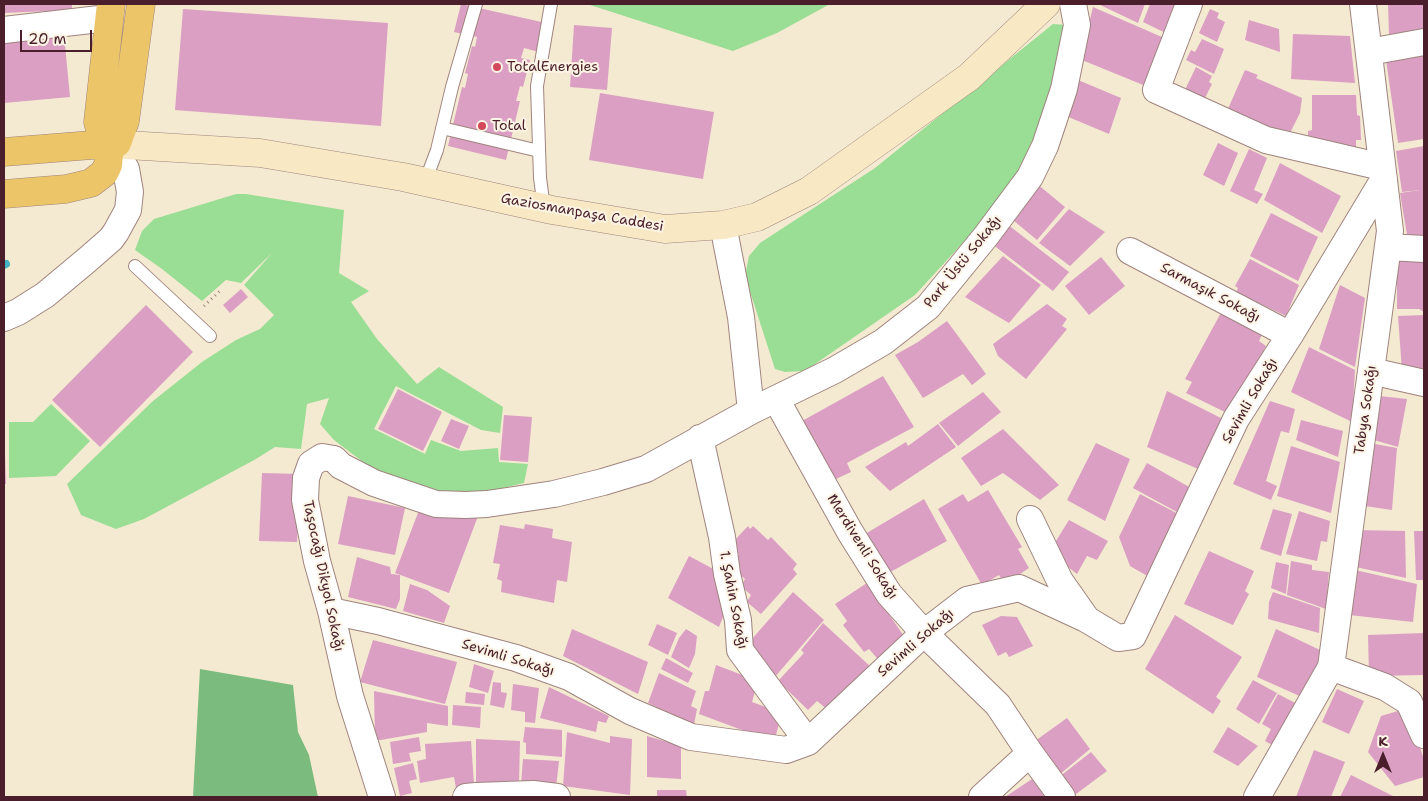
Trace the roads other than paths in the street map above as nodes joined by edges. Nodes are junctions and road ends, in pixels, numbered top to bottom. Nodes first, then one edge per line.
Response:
1 (141, 4) edge
2 (476, 4) edge
3 (551, 4) edge
4 (1046, 4) edge
5 (1073, 4) edge
6 (1189, 4) edge
7 (1363, 4) edge
8 (110, 11) edge
9 (4, 30) edge
10 (1424, 42) edge
11 (1369, 52) junction
12 (442, 128) junction
13 (110, 144) junction
14 (539, 151) junction
15 (4, 152) edge
16 (1383, 173) junction
17 (425, 182) junction
18 (4, 194) edge
19 (544, 208) junction
20 (723, 225) junction
21 (1388, 248) junction
22 (1424, 249) edge
23 (1130, 252) dead end
24 (135, 266) dead end
25 (4, 318) edge
26 (1290, 335) junction
27 (210, 336) dead end
28 (1371, 371) junction
29 (1424, 383) edge
30 (776, 399) junction
31 (751, 411) junction
32 (700, 438) junction
33 (1030, 519) dead end
34 (331, 611) junction
35 (1086, 619) junction
36 (924, 633) junction
37 (1331, 667) junction
38 (1424, 735) edge
39 (808, 742) junction
40 (1030, 753) junction
41 (382, 797) edge
42 (466, 797) edge
43 (558, 797) edge
44 (982, 797) edge
45 (1062, 797) edge
46 (1257, 797) edge

1 - 13 main road
2 - 12 lane
3 - 14 lane
4 - 20 main road, Gaziosmanpaşa Caddesi
5 - 30 street, Park Üstü Sokağı
6 - 16 street
7 - 11 street, Tabya Sokağı
8 - 9 street
8 - 13 main road
10 - 11 street
11 - 16 street, Tabya Sokağı
12 - 14 lane
12 - 17 lane
13 - 15 main road, Gaziosmanpaşa Caddesi
13 - 17 main road, Gaziosmanpaşa Caddesi
13 - 18 main road
13 - 25 street
14 - 19 lane
16 - 21 street, Tabya Sokağı
16 - 26 street, Sevimli Sokağı
17 - 19 main road, Gaziosmanpaşa Caddesi
19 - 20 main road, Gaziosmanpaşa Caddesi
20 - 31 street
21 - 22 street
21 - 28 street, Tabya Sokağı
23 - 26 street, Sarmaşık Sokağı
24 - 27 lane
26 - 35 street, Sevimli Sokağı
28 - 29 street
28 - 37 street, Tabya Sokağı
30 - 31 street, Park Üstü Sokağı
30 - 36 street, Merdivenli Sokağı
31 - 32 street, Park Üstü Sokağı
32 - 34 street, Taşocağı Dikyol Sokağı
32 - 39 street, 1. Şahin Sokağı
33 - 35 street
34 - 39 street, Sevimli Sokağı
34 - 41 street, Taşocağı Dikyol Sokağı
35 - 36 street, Sevimli Sokağı
36 - 39 street, Sevimli Sokağı
36 - 40 street, Merdivenli Sokağı
37 - 38 street
37 - 46 street, Tabya Sokağı
40 - 44 street
40 - 45 street, Merdivenli Sokağı
42 - 43 street

